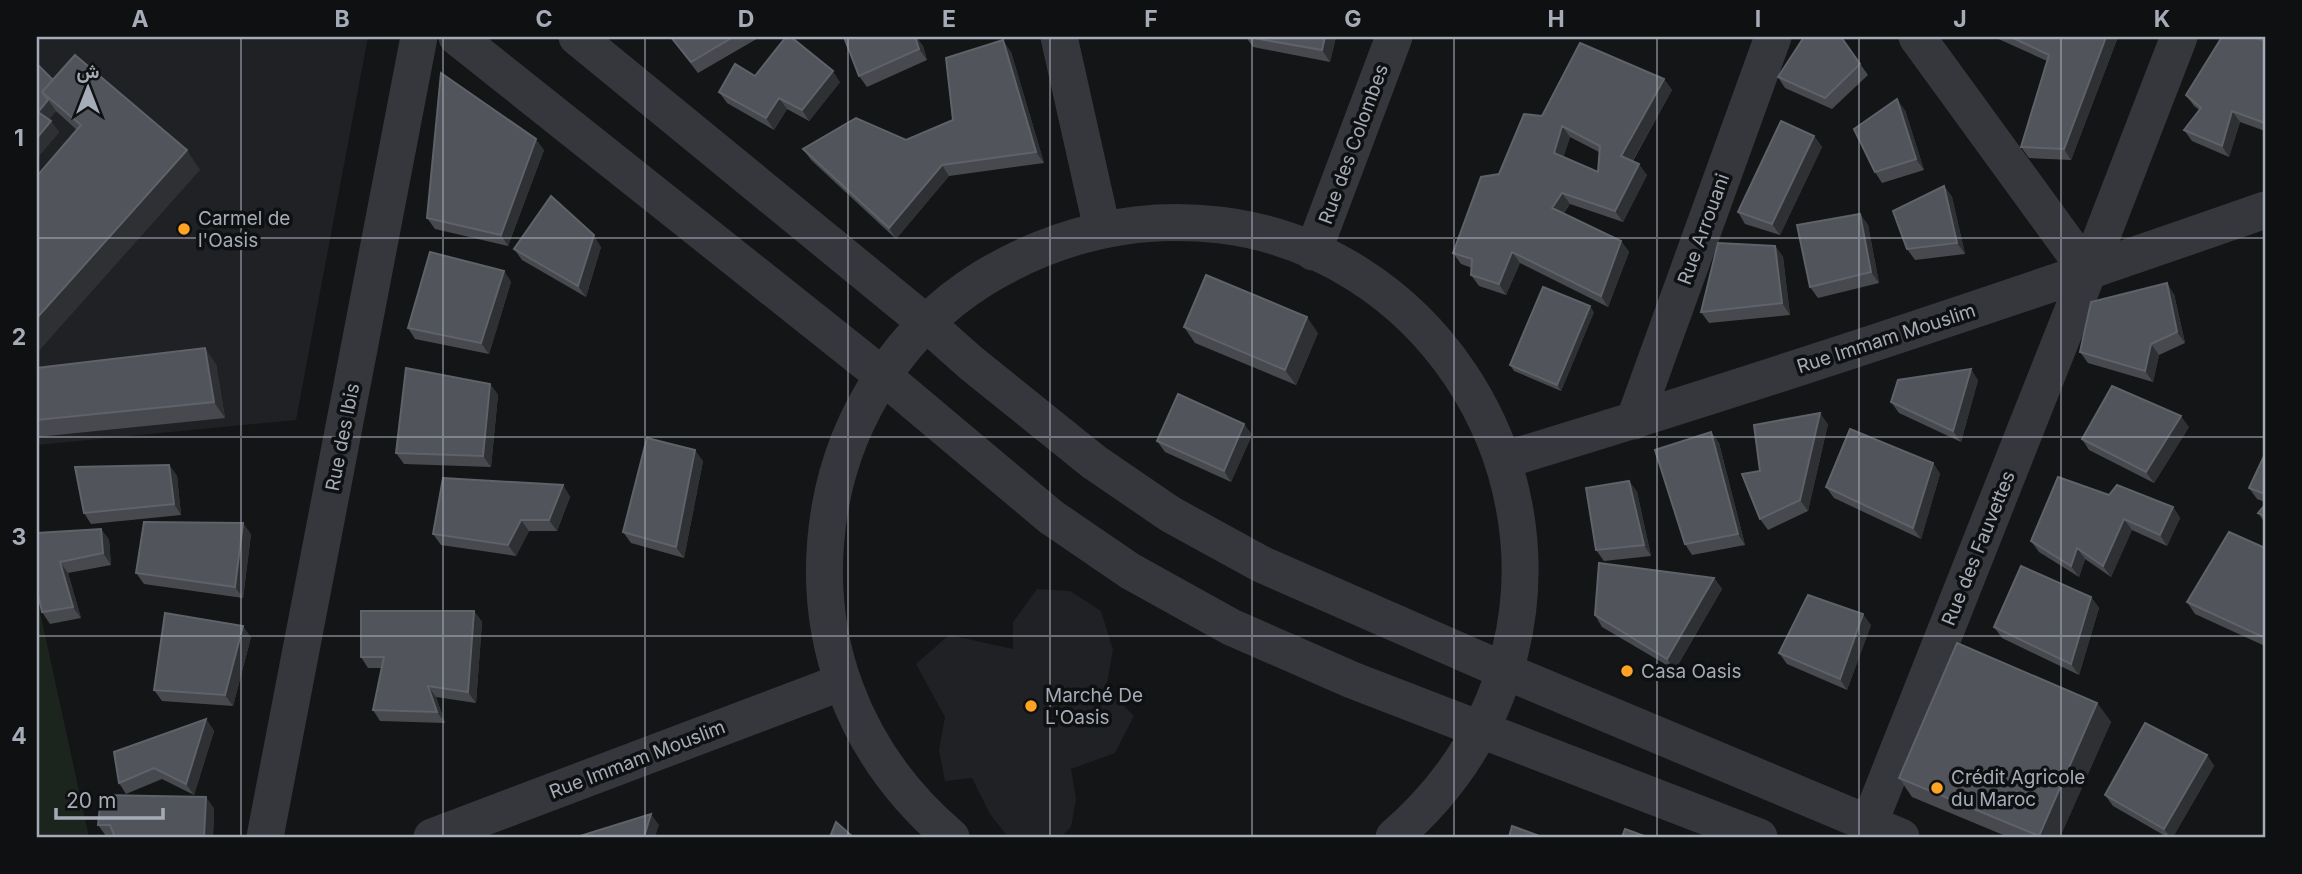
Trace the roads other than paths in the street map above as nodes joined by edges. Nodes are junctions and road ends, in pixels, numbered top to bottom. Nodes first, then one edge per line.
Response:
1 (419, 37) edge
2 (457, 37) edge
3 (577, 37) edge
4 (1059, 37) edge
5 (1394, 37) edge
6 (1773, 37) edge
7 (1917, 37) edge
8 (2179, 37) edge
9 (2265, 210) edge
10 (1102, 229) junction
11 (1313, 252) junction
12 (2088, 272) junction
13 (926, 323) junction
14 (883, 376) junction
15 (1634, 421) junction
16 (1504, 460) junction
17 (1505, 671) junction
18 (842, 681) junction
19 (1482, 731) junction
20 (1885, 831) edge
21 (265, 837) edge
22 (432, 837) edge
23 (951, 837) edge
24 (1394, 837) edge
25 (1759, 837) edge

1 - 21 street, Rue des Ibis
2 - 14 street
3 - 13 street
4 - 10 street
5 - 11 street, Rue des Colombes
6 - 15 street, Rue Arrouani
7 - 12 street
8 - 12 street, Rue des Fauvettes
9 - 12 street, Rue Immam Mouslim
10 - 11 street
10 - 13 street
11 - 16 street
12 - 15 street, Rue Immam Mouslim
12 - 20 street, Rue des Fauvettes
13 - 14 street
13 - 17 street
14 - 18 street
14 - 19 street
15 - 16 street, Rue Immam Mouslim
16 - 17 street
17 - 19 street
17 - 20 street
18 - 22 street, Rue Immam Mouslim
18 - 23 street
19 - 24 street
19 - 25 street

